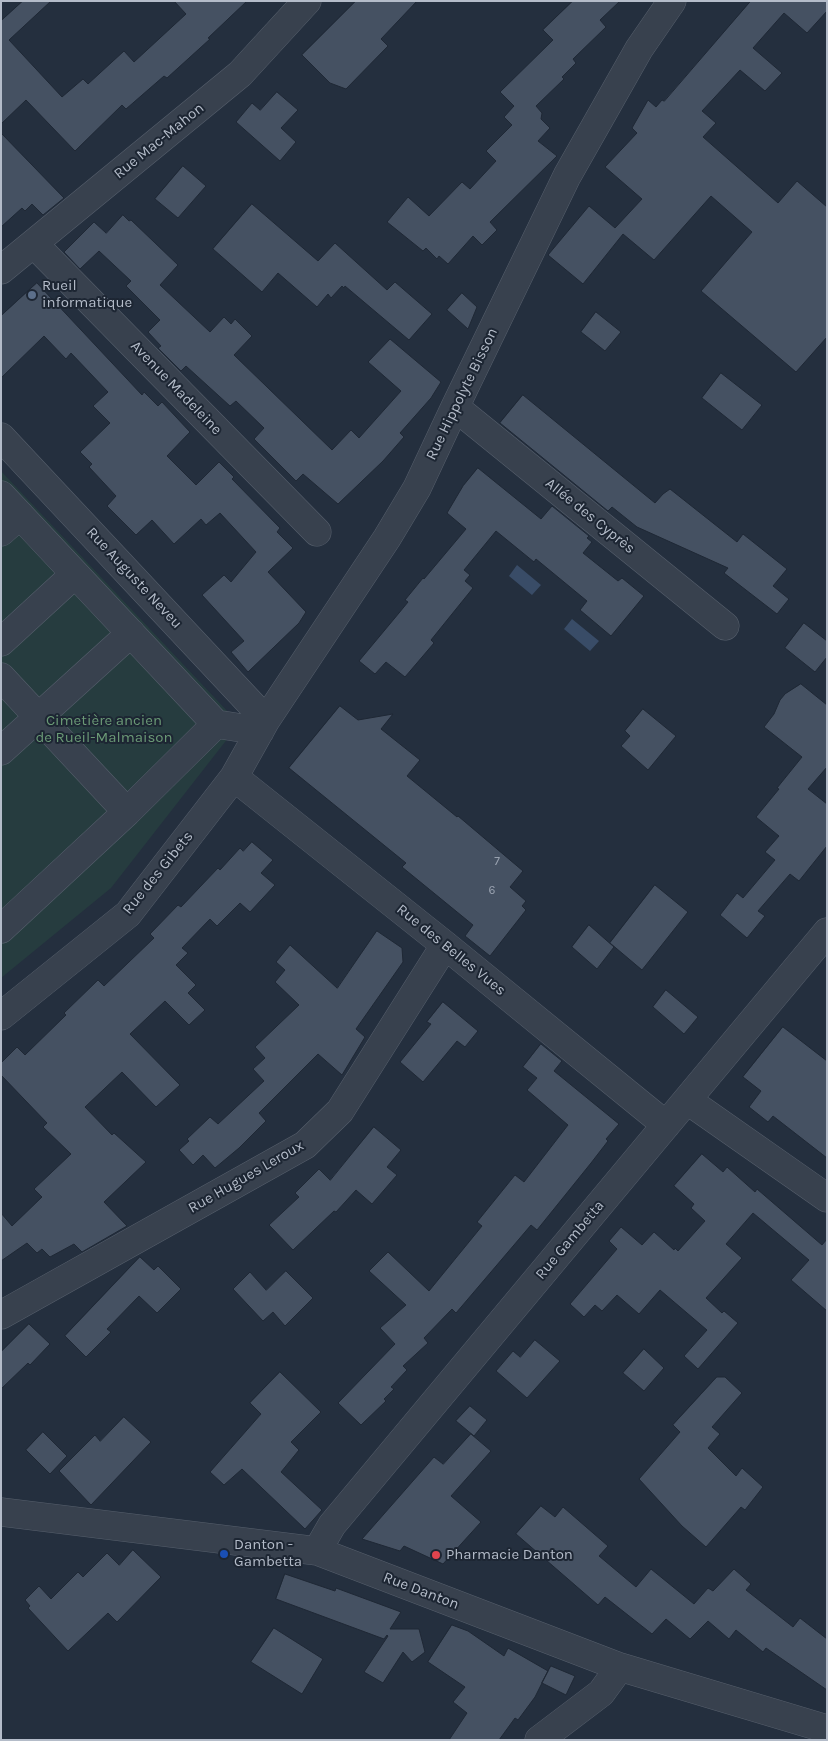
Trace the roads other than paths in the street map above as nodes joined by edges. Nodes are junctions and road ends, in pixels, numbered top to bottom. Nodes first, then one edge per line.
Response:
1 (307, 1) edge
2 (672, 1) edge
3 (34, 244) junction
4 (1, 270) edge
5 (455, 407) junction
6 (1, 436) edge
7 (1, 495) edge
8 (11, 524) edge
9 (317, 532) dead end
10 (75, 574) junction
11 (725, 626) dead end
12 (131, 633) junction
13 (1, 642) edge
14 (1, 677) edge
15 (38, 717) junction
16 (216, 724) junction
17 (263, 726) junction
18 (1, 751) edge
19 (234, 777) junction
20 (127, 812) junction
21 (4, 921) edge
22 (827, 932) edge
23 (445, 945) junction
24 (1, 1016) edge
25 (687, 1100) junction
26 (666, 1125) junction
27 (827, 1198) edge
28 (1, 1315) edge
29 (1, 1512) edge
30 (317, 1551) junction
31 (620, 1668) junction
32 (827, 1729) edge
33 (539, 1740) edge

1 - 3 street, Rue Mac-Mahon
2 - 5 street, Rue Hippolyte Bisson
3 - 4 street, Rue Mac-Mahon
3 - 9 street, Avenue Madeleine
5 - 11 street, Allée des Cyprès
5 - 17 street, Rue Hippolyte Bisson
6 - 17 street, Rue Auguste Neveu
7 - 8 street
8 - 10 street
10 - 12 street
10 - 13 street
12 - 15 street
12 - 16 street
14 - 15 street
15 - 18 street
15 - 20 street
16 - 17 street
16 - 20 street
17 - 19 street, Rue Hippolyte Bisson
19 - 23 street, Rue des Belles Vues
19 - 24 street, Rue des Gibets
20 - 21 street
22 - 25 street, Rue Gambetta
23 - 26 street, Rue des Belles Vues
23 - 28 street, Rue Hugues Leroux
25 - 26 street, Rue Gambetta
25 - 27 street
26 - 30 street, Rue Gambetta
29 - 30 street, Rue Danton
30 - 31 street, Rue Danton
31 - 32 street, Rue Danton
31 - 33 street

